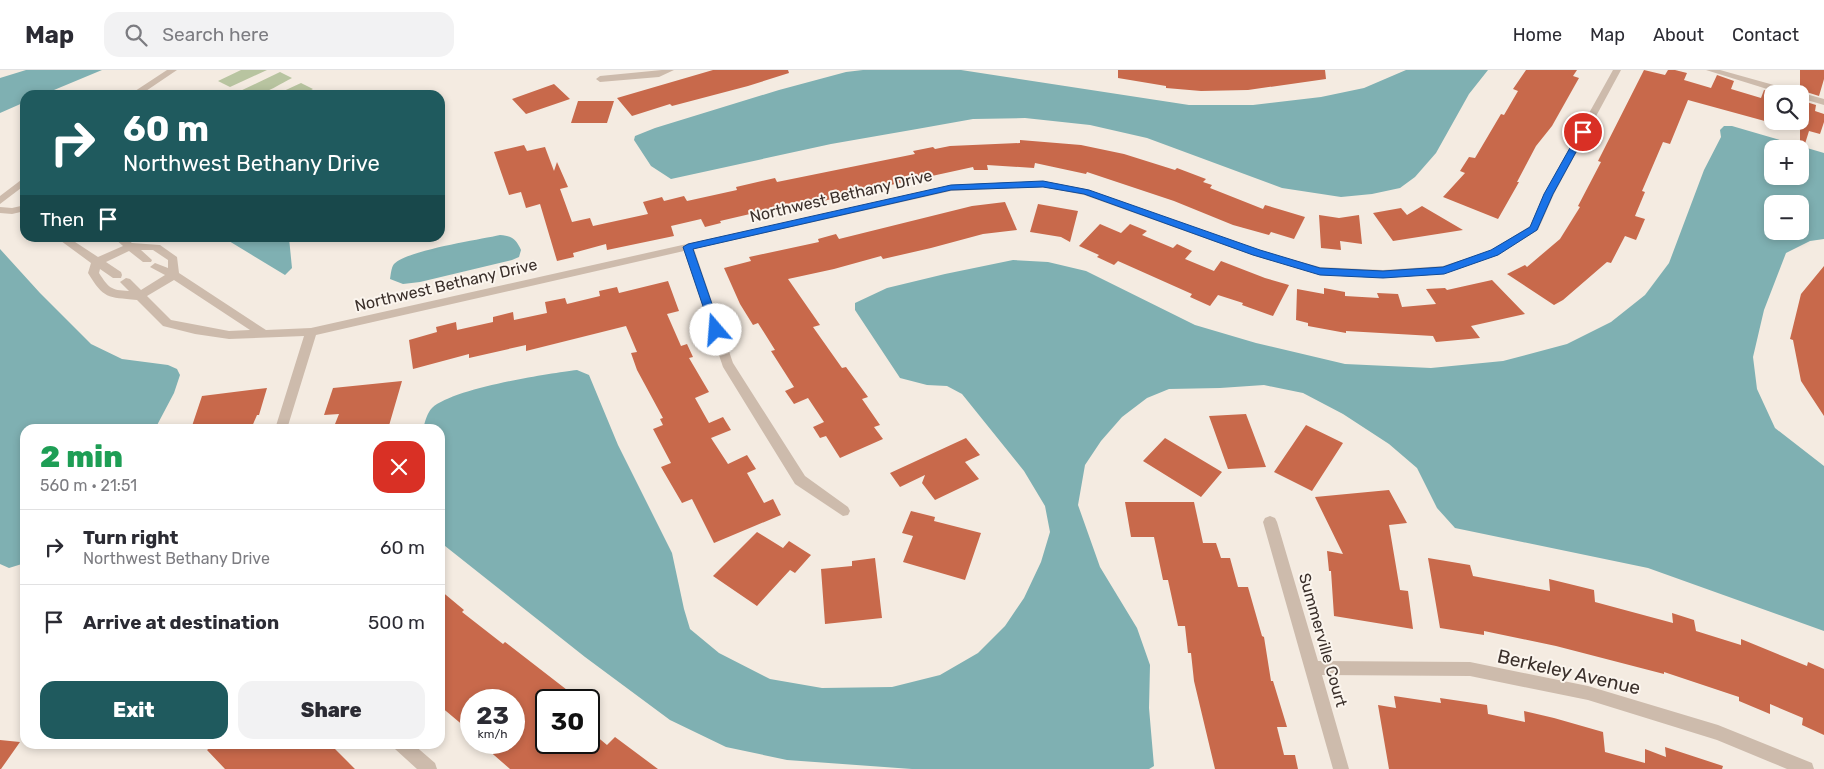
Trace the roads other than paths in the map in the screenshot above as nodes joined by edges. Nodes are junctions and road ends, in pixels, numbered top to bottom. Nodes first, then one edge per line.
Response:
1 (173, 70) edge
2 (670, 70) edge
3 (1617, 70) edge
4 (1710, 70) edge
5 (600, 79) dead end
6 (151, 84) junction
7 (1764, 85) edge
8 (142, 90) edge
9 (146, 90) edge
10 (1809, 98) edge
11 (1824, 102) edge
12 (20, 184) edge
13 (0, 201) edge
14 (20, 204) edge
15 (20, 209) edge
16 (0, 210) edge
17 (12, 211) junction
18 (20, 217) edge
19 (68, 242) edge
20 (125, 242) edge
21 (132, 246) junction
22 (688, 247) junction
23 (97, 262) junction
24 (174, 276) junction
25 (139, 296) junction
26 (311, 332) junction
27 (264, 334) junction
28 (283, 424) edge
29 (843, 511) dead end
30 (1270, 522) dead end
31 (1312, 668) junction
32 (407, 749) edge
33 (429, 769) edge
34 (1341, 769) edge
35 (1806, 769) edge

1 - 6 street
2 - 5 street
3 - 22 street, Northwest Bethany Drive
4 - 7 street
6 - 8 street
6 - 9 street
10 - 11 street
12 - 13 street
14 - 17 street
15 - 17 street
16 - 17 street
17 - 18 street
19 - 23 street, Northwest Bethany Drive
20 - 21 street
21 - 23 street
21 - 24 street
21 - 24 street
22 - 26 street, Northwest Bethany Drive
22 - 29 street
23 - 25 street, Northwest Bethany Drive
23 - 25 street
24 - 25 street
24 - 27 street
25 - 27 street, Northwest Bethany Drive
26 - 27 street, Northwest Bethany Drive
26 - 28 street
30 - 31 street, Summerville Court
31 - 34 street, Summerville Court
31 - 35 street, Berkeley Avenue
32 - 33 street

